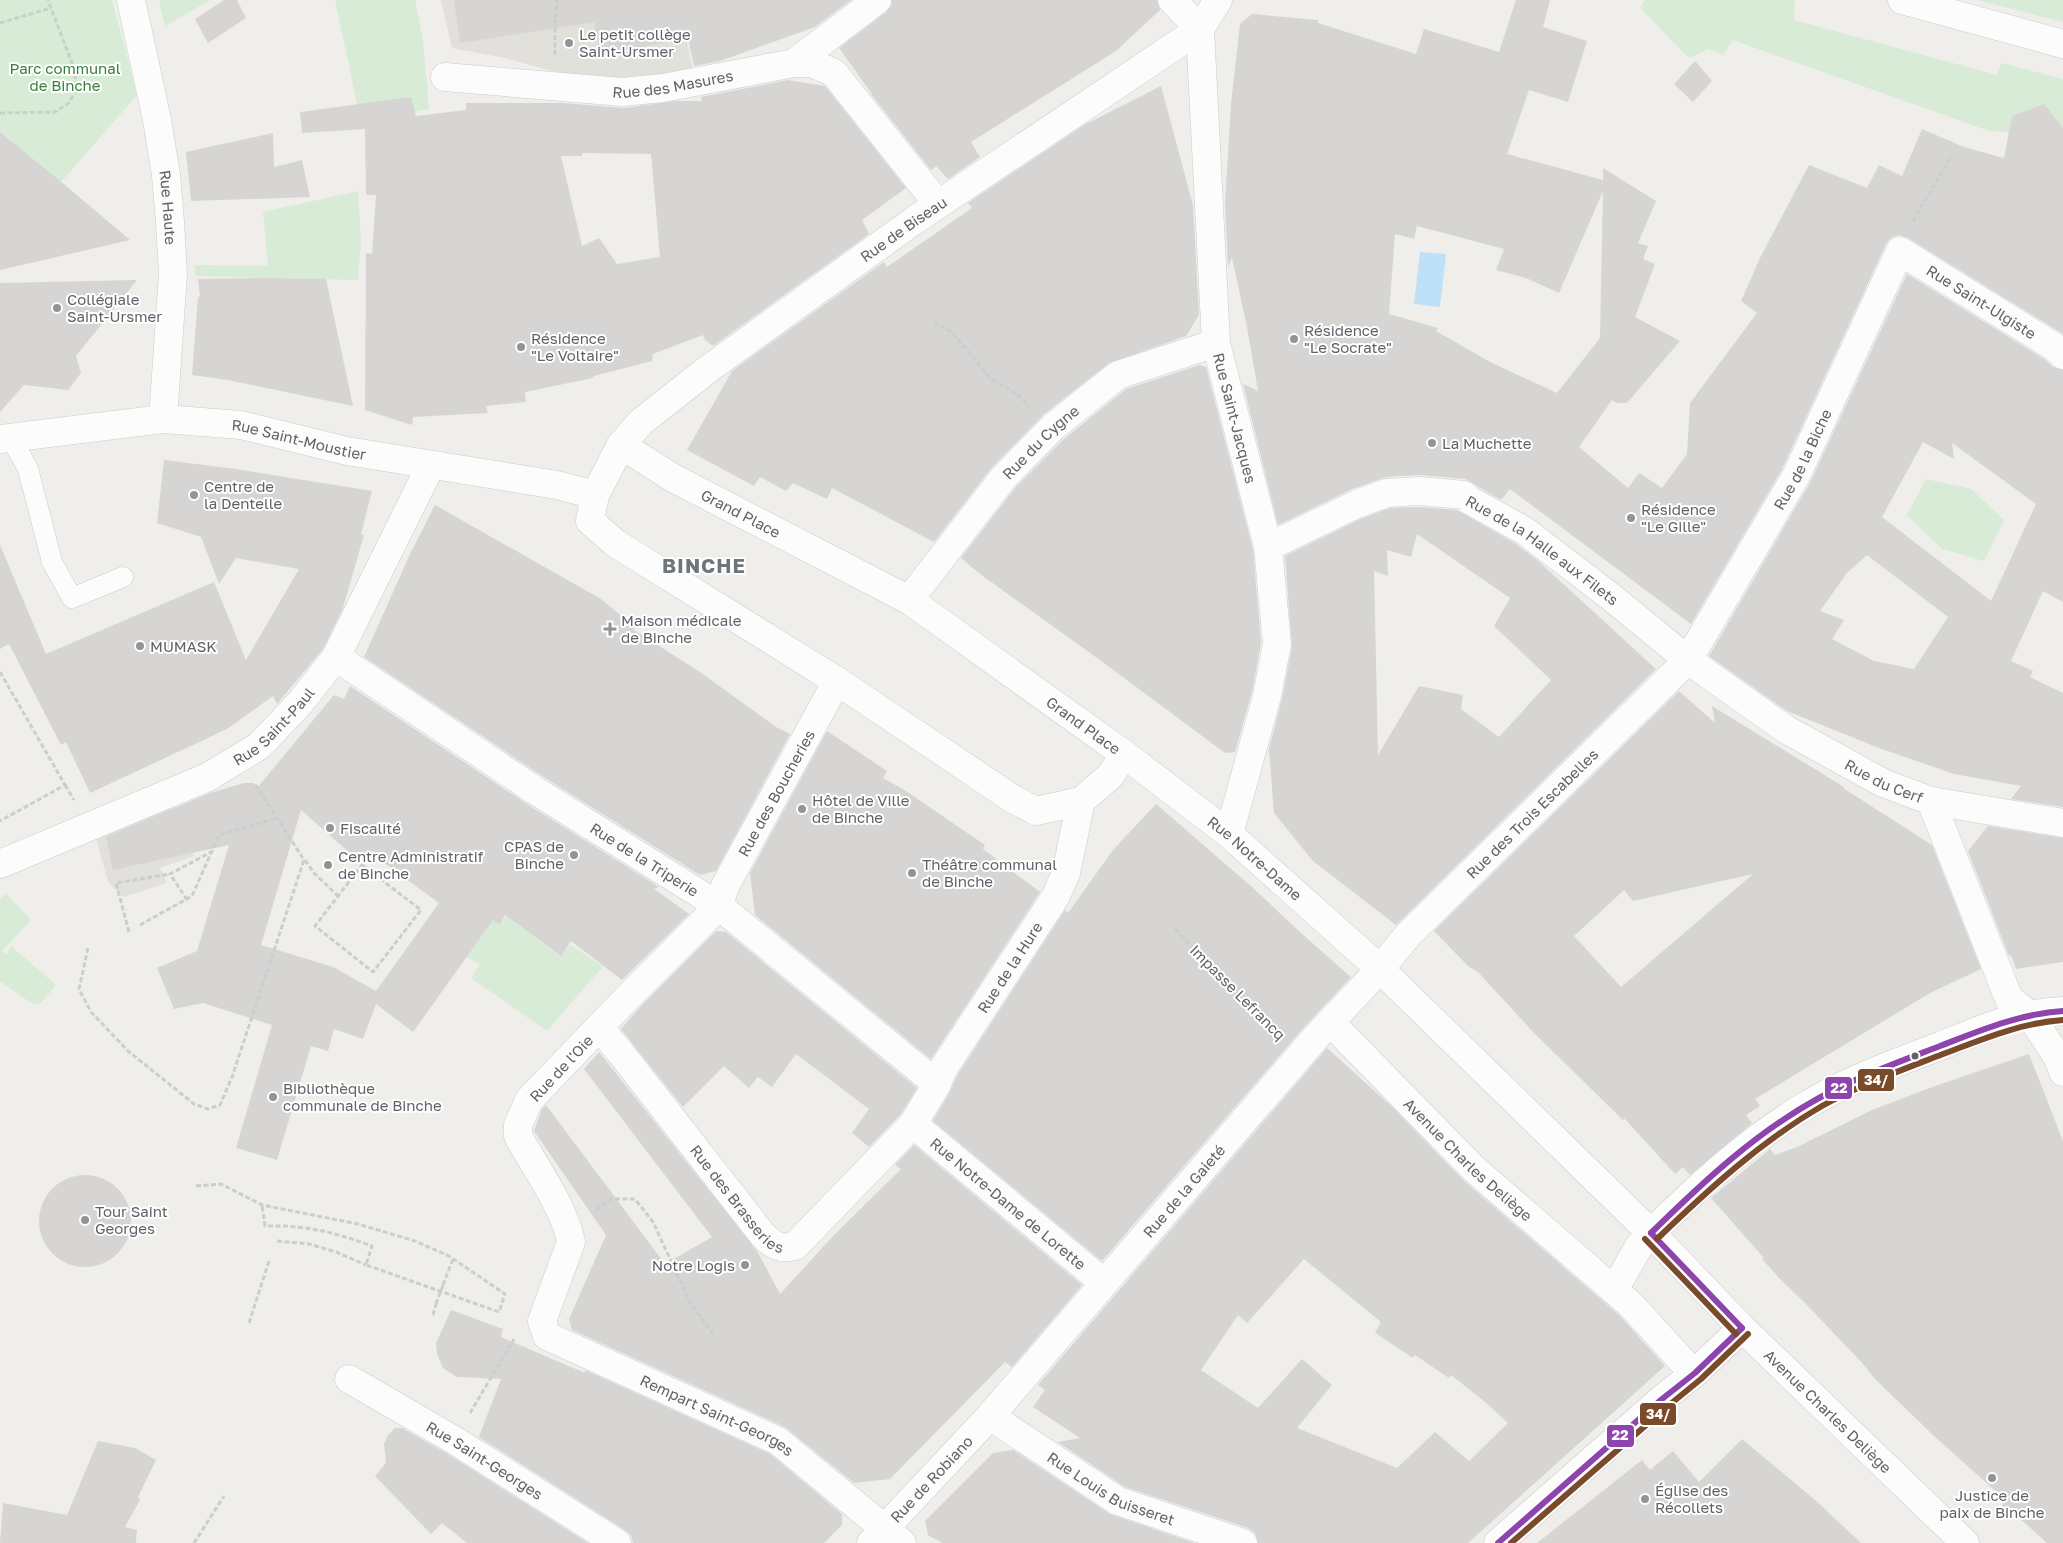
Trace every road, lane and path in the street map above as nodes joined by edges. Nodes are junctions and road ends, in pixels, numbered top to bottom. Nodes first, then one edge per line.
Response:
1 (48, 0) edge
2 (131, 0) edge
3 (557, 0) edge
4 (877, 0) edge
5 (1172, 0) edge
6 (1218, 0) edge
7 (1902, 0) edge
8 (51, 8) junction
9 (0, 22) edge
10 (1200, 29) junction
11 (2063, 44) edge
12 (794, 63) junction
13 (445, 77) dead end
14 (556, 86) junction
15 (0, 112) edge
16 (1952, 155) dead end
17 (938, 204) junction
18 (1900, 251) junction
19 (934, 322) dead end
20 (1216, 343) junction
21 (2063, 355) edge
22 (163, 419) junction
23 (1053, 426) junction
24 (6, 439) edge
25 (621, 445) junction
26 (431, 465) junction
27 (595, 495) junction
28 (1268, 547) junction
29 (124, 577) dead end
30 (909, 600) junction
31 (336, 657) junction
32 (1688, 660) junction
33 (0, 672) edge
34 (837, 681) junction
35 (1124, 754) junction
36 (240, 757) junction
37 (1081, 801) junction
38 (1931, 801) junction
39 (276, 818) junction
40 (0, 821) edge
41 (2063, 823) edge
42 (1229, 834) junction
43 (211, 852) junction
44 (304, 860) junction
45 (0, 864) edge
46 (170, 874) junction
47 (338, 896) junction
48 (186, 900) junction
49 (719, 906) junction
50 (140, 925) dead end
51 (1175, 929) dead end
52 (129, 932) dead end
53 (88, 948) dead end
54 (1380, 969) junction
55 (2063, 1011) edge
56 (2030, 1015) junction
57 (1330, 1022) junction
58 (599, 1027) junction
59 (1301, 1054) junction
60 (2063, 1072) edge
61 (938, 1084) junction
62 (912, 1124) junction
63 (196, 1186) dead end
64 (262, 1204) junction
65 (569, 1230) junction
66 (1651, 1233) junction
67 (276, 1241) dead end
68 (453, 1259) junction
69 (269, 1261) dead end
70 (366, 1265) junction
71 (1103, 1282) junction
72 (1614, 1290) junction
73 (433, 1315) dead end
74 (542, 1321) junction
75 (249, 1322) dead end
76 (1742, 1328) junction
77 (714, 1336) dead end
78 (1684, 1363) dead end
79 (349, 1379) dead end
80 (990, 1416) junction
81 (454, 1440) junction
82 (224, 1496) dead end
83 (886, 1538) edge
84 (194, 1543) edge
85 (617, 1543) edge
86 (1243, 1543) edge
87 (1498, 1543) edge
88 (1965, 1543) edge

1 - 8 path
2 - 22 street, Rue Haute
3 - 14 path
4 - 12 street, Rue des Masures
5 - 10 street
6 - 10 street
7 - 11 street
8 - 9 path
8 - 15 path
10 - 17 street, Rue de Biseau
10 - 20 street, Rue Saint-Jacques
12 - 14 street, Rue des Masures
12 - 17 street
13 - 14 street, Rue des Masures
16 - 18 path
17 - 25 street, Rue de Biseau
18 - 21 street, Rue Saint-Ulgiste
18 - 32 street, Rue de la Biche
19 - 23 path
20 - 23 street, Rue du Cygne
20 - 28 street, Rue Saint-Jacques
22 - 24 street, Rue Saint-Moustier
22 - 26 street, Rue Saint-Moustier
23 - 30 street, Rue du Cygne
24 - 29 lane
25 - 27 street, Grand Place
25 - 30 street, Grand Place
26 - 27 street, Rue Saint-Moustier
26 - 31 street, Rue Saint-Paul
27 - 34 street, Grand Place
28 - 32 street, Rue de la Halle aux Filets
28 - 42 street, Rue Saint-Jacques
30 - 35 street, Grand Place
31 - 36 street, Rue Saint-Paul
31 - 49 street, Rue de la Triperie
32 - 38 street, Rue du Cerf
32 - 54 street, Rue des Trois Escabelles
33 - 40 path
34 - 37 street, Grand Place
34 - 49 street, Rue des Boucheries
35 - 37 street, Grand Place
35 - 42 street, Rue Notre-Dame
36 - 39 path
36 - 45 street, Rue Saint-Paul
37 - 61 street, Rue de la Hure
38 - 41 street
38 - 56 street, Rue du Cerf
39 - 43 path
39 - 44 path
42 - 54 street, Rue Notre-Dame
43 - 46 path
43 - 48 path
44 - 47 path
44 - 53 path
46 - 48 path
46 - 52 path
47 - 47 path
48 - 50 path
49 - 58 street, Rue de l'Oie
49 - 61 street, Rue de la Triperie
51 - 59 path, Impasse Lefrancq
54 - 57 street, Rue de la Gaieté
54 - 66 street, Avenue Charles Deliège
55 - 56 street
56 - 60 street, Rue du Cerf
56 - 66 street
57 - 59 street, Rue de la Gaieté
57 - 72 street, Avenue Charles Deliège
58 - 62 street, Rue des Brasseries
58 - 65 street, Rue de l'Oie
59 - 71 street, Rue de la Gaieté
61 - 62 street, Rue de la Hure
62 - 71 street, Rue Notre-Dame de Lorette
63 - 64 path
64 - 68 path
64 - 70 path
65 - 74 street
65 - 77 path
66 - 72 street
66 - 76 street, Avenue Charles Deliège
67 - 70 path
68 - 70 path
68 - 73 path, bridge
69 - 75 path
71 - 80 street, Rue de la Gaieté
72 - 78 street, Avenue Charles Deliège
74 - 81 path
74 - 83 street, Rempart Saint-Georges
76 - 87 street
76 - 88 street, Avenue Charles Deliège
79 - 81 street, Rue Saint-Georges
80 - 83 street, Rue de Robiano
80 - 86 street, Rue Louis Buisseret
81 - 85 street, Rue Saint-Georges
82 - 84 path

